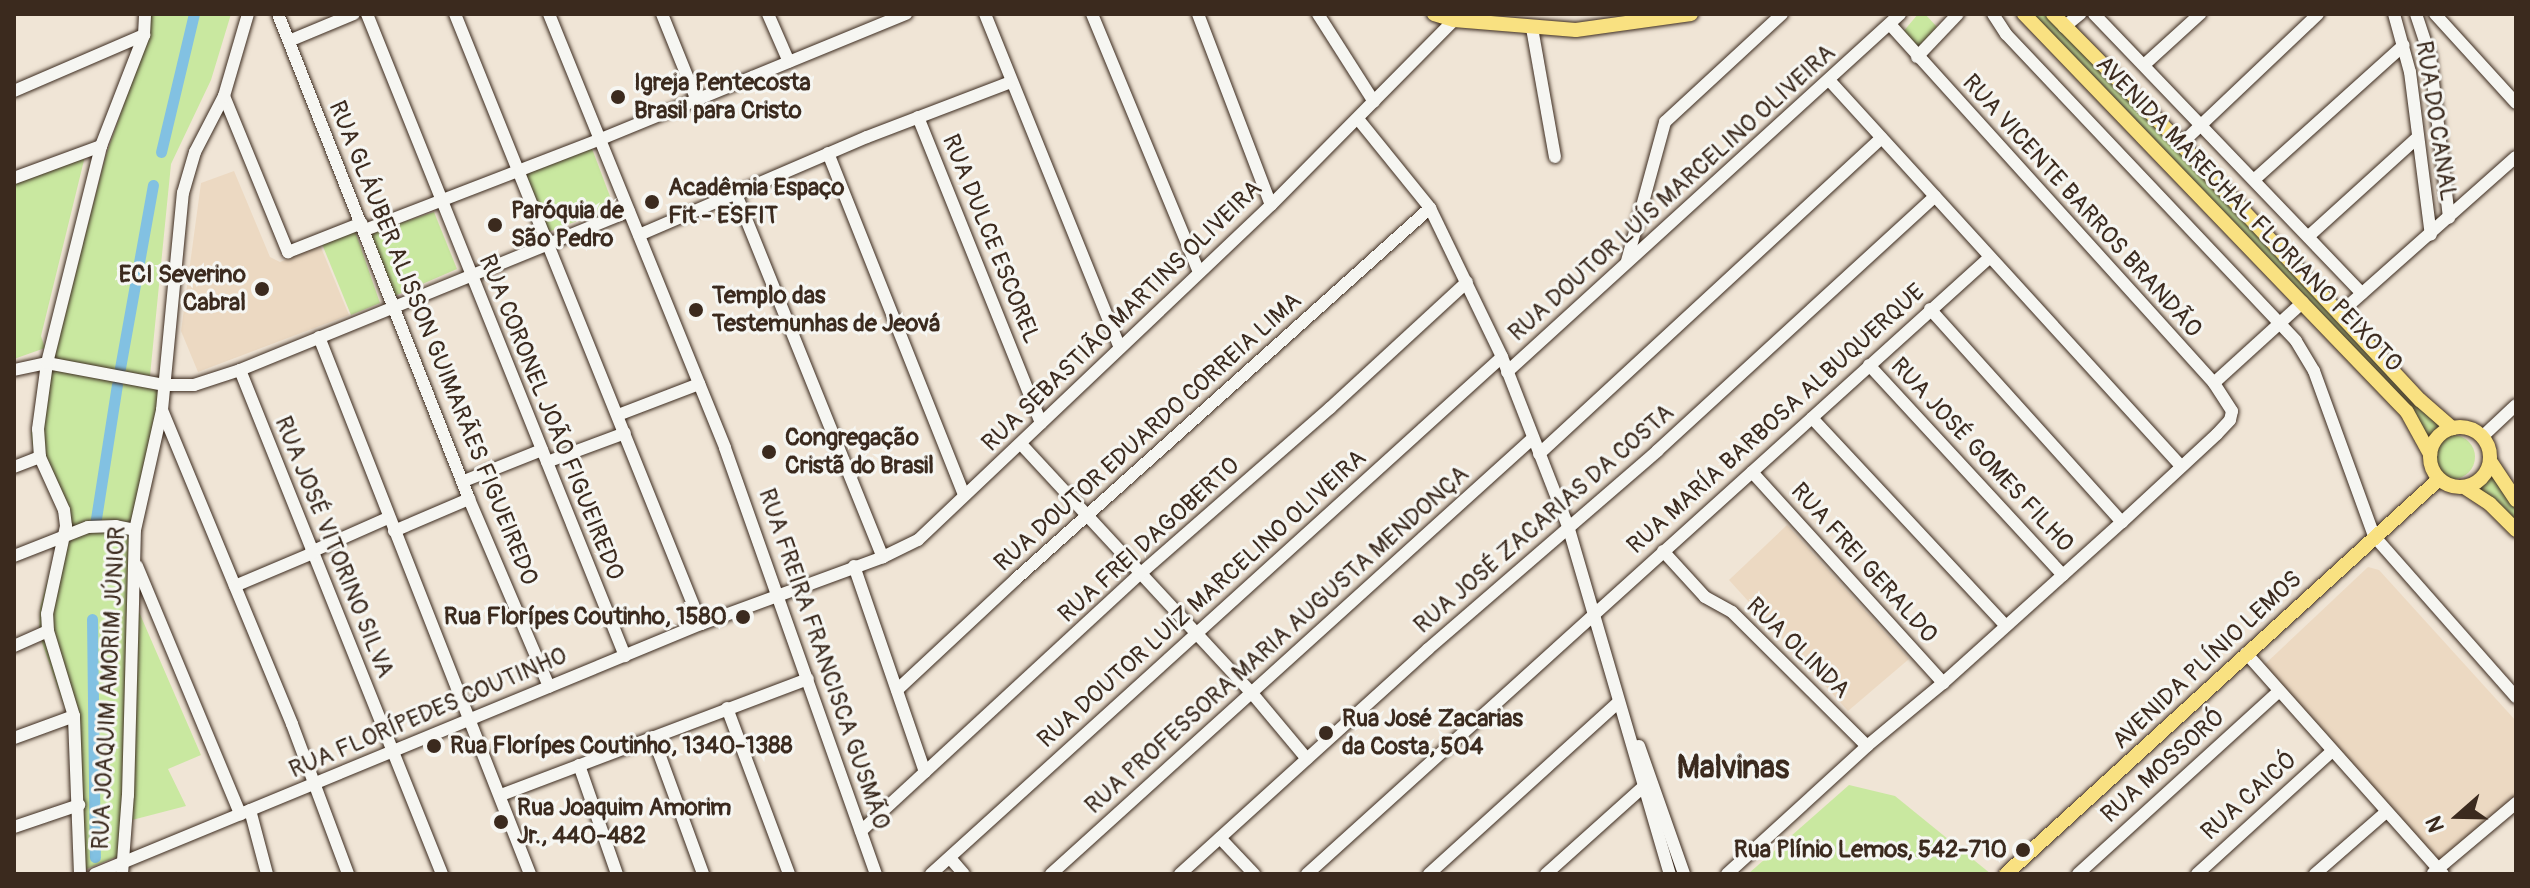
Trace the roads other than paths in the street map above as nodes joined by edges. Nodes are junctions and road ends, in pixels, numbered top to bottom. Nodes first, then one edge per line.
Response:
1 (145, 14) edge
2 (248, 14) edge
3 (278, 14) edge
4 (354, 14) edge
5 (367, 14) edge
6 (455, 14) edge
7 (549, 14) edge
8 (662, 14) edge
9 (768, 14) edge
10 (906, 14) edge
11 (985, 14) edge
12 (1092, 14) edge
13 (1198, 14) edge
14 (1318, 14) edge
15 (1434, 14) edge
16 (1691, 14) edge
17 (1782, 14) edge
18 (1900, 14) edge
19 (1958, 14) edge
20 (1993, 14) edge
21 (2024, 14) edge
22 (2053, 14) edge
23 (2080, 14) edge
24 (2094, 14) edge
25 (2200, 14) edge
26 (2318, 14) edge
27 (2394, 14) edge
28 (2416, 14) edge
29 (2435, 14) edge
30 (1457, 17) edge
31 (878, 20) edge
32 (1890, 25) junction
33 (2064, 27) junction
34 (1532, 28) junction
35 (144, 35) junction
36 (289, 41) junction
37 (2404, 45) junction
38 (1917, 57) junction
39 (789, 62) junction
40 (2144, 65) junction
41 (1829, 80) junction
42 (1011, 82) junction
43 (14, 91) edge
44 (224, 96) junction
45 (696, 98) junction
46 (1374, 102) junction
47 (2516, 103) edge
48 (918, 117) junction
49 (1358, 119) junction
50 (2200, 124) junction
51 (1881, 138) junction
52 (2417, 138) junction
53 (601, 139) junction
54 (2181, 144) junction
55 (101, 146) junction
56 (828, 153) junction
57 (1555, 157) dead end
58 (2516, 157) edge
59 (518, 170) junction
60 (14, 178) edge
61 (2255, 179) junction
62 (736, 194) junction
63 (1935, 196) junction
64 (441, 200) junction
65 (1271, 205) junction
66 (1430, 208) junction
67 (629, 211) junction
68 (2449, 218) junction
69 (363, 226) junction
70 (639, 235) junction
71 (2310, 235) junction
72 (2431, 235) junction
73 (547, 246) junction
74 (1990, 257) junction
75 (1627, 261) junction
76 (1199, 272) junction
77 (470, 275) junction
78 (1467, 282) junction
79 (2362, 293) junction
80 (2303, 302) junction
81 (394, 306) junction
82 (1930, 309) junction
83 (2340, 313) junction
84 (2281, 323) junction
85 (319, 337) junction
86 (1120, 348) junction
87 (1502, 357) junction
88 (47, 363) junction
89 (1869, 365) junction
90 (14, 370) edge
91 (240, 370) junction
92 (1507, 372) junction
93 (2214, 383) junction
94 (699, 384) junction
95 (165, 385) junction
96 (2516, 405) edge
97 (162, 410) junction
98 (618, 415) junction
99 (1812, 418) junction
100 (1041, 423) junction
101 (2452, 428) junction
102 (625, 433) junction
103 (2483, 436) junction
104 (1533, 438) junction
105 (1021, 444) junction
106 (1539, 454) junction
107 (2430, 454) junction
108 (544, 456) junction
109 (40, 457) junction
110 (2490, 461) junction
111 (2181, 466) junction
112 (14, 467) edge
113 (1752, 472) junction
114 (2439, 479) junction
115 (464, 481) junction
116 (2464, 487) junction
117 (964, 495) junction
118 (469, 499) junction
119 (2516, 500) edge
120 (1088, 516) junction
121 (388, 518) junction
122 (2122, 522) junction
123 (1568, 526) junction
124 (135, 530) junction
125 (2516, 530) edge
126 (394, 531) junction
127 (2374, 536) junction
128 (65, 538) junction
129 (1663, 551) junction
130 (312, 552) junction
131 (14, 556) edge
132 (883, 557) junction
133 (134, 559) junction
134 (854, 566) junction
135 (1141, 573) junction
136 (2063, 575) junction
137 (235, 586) junction
138 (778, 594) junction
139 (1593, 614) junction
140 (701, 624) junction
141 (2005, 625) junction
142 (48, 631) junction
143 (1196, 632) junction
144 (14, 646) edge
145 (2246, 653) junction
146 (625, 656) junction
147 (808, 679) junction
148 (1943, 683) junction
149 (549, 687) junction
150 (897, 690) junction
151 (2279, 691) junction
152 (1251, 692) junction
153 (2516, 697) edge
154 (1619, 702) junction
155 (727, 708) junction
156 (74, 716) junction
157 (471, 720) junction
158 (653, 737) junction
159 (14, 738) edge
160 (1867, 746) junction
161 (2332, 751) junction
162 (393, 753) junction
163 (1307, 759) junction
164 (579, 765) junction
165 (925, 772) junction
166 (315, 784) junction
167 (1643, 787) junction
168 (501, 795) junction
169 (2516, 803) edge
170 (79, 805) junction
171 (245, 812) junction
172 (2386, 812) junction
173 (14, 827) edge
174 (861, 831) junction
175 (1220, 838) junction
176 (950, 858) junction
177 (123, 869) edge
178 (2012, 872) edge
179 (2438, 872) edge
180 (80, 874) edge
181 (95, 874) edge
182 (267, 874) edge
183 (348, 874) edge
184 (442, 874) edge
185 (530, 874) edge
186 (617, 874) edge
187 (703, 874) edge
188 (789, 874) edge
189 (876, 874) edge
190 (931, 874) edge
191 (964, 874) edge
192 (1051, 874) edge
193 (1180, 874) edge
194 (1254, 874) edge
195 (1307, 874) edge
196 (1429, 874) edge
197 (1546, 874) edge
198 (1670, 874) edge
199 (1684, 874) edge
200 (1727, 874) edge
201 (2078, 874) edge
202 (2197, 874) edge
203 (2315, 874) edge

1 - 35 street
2 - 44 street, RUA JOAQUIM AMORIM JÚNIOR
3 - 36 street, RUA GLÁUBER ALISSON GUIMARÃES FIGUEIREDO
4 - 36 street
5 - 64 street, RUA CORONEL JOÃO FIGUEIREDO
6 - 59 street
7 - 53 street, RUA FREIRA FRANCISCA GUSMÃO
8 - 45 street
9 - 39 street
10 - 31 street
11 - 42 street
12 - 76 street
13 - 65 street
14 - 46 street
15 - 30 main road
16 - 34 main road
17 - 75 street
18 - 32 street, RUA DOUTOR LUÍS MARCELINO OLIVEIRA
19 - 38 street
20 - 84 street
21 - 80 main road, AVENIDA MARECHAL FLORIANO PEIXOTO
22 - 33 main road, AVENIDA MARECHAL FLORIANO PEIXOTO
23 - 33 street
24 - 40 street
25 - 40 street
26 - 50 street
27 - 37 street, RUA DO CANAL
28 - 68 street, RUA DO CANAL
29 - 47 street
30 - 34 main road
30 - 46 street, RUA SEBASTIÃO MARTINS OLIVEIRA
31 - 39 street
32 - 38 street, RUA VICENTE BARROS BRANDÃO
32 - 41 street, RUA DOUTOR LUÍS MARCELINO OLIVEIRA
33 - 54 main road, AVENIDA MARECHAL FLORIANO PEIXOTO
34 - 57 street
35 - 43 street
35 - 55 street
36 - 69 street, RUA GLÁUBER ALISSON GUIMARÃES FIGUEIREDO
37 - 52 street, RUA DO CANAL
37 - 61 street
38 - 93 street, RUA VICENTE BARROS BRANDÃO
39 - 45 street
40 - 50 street
41 - 51 street
41 - 75 street, RUA DOUTOR LUÍS MARCELINO OLIVEIRA
42 - 48 street
42 - 86 street
44 - 69 street
44 - 95 street, RUA JOAQUIM AMORIM JÚNIOR
45 - 53 street
46 - 49 street, RUA SEBASTIÃO MARTINS OLIVEIRA
48 - 56 street
48 - 100 street, RUA DULCE ESCOREL
49 - 65 street, RUA SEBASTIÃO MARTINS OLIVEIRA
49 - 66 street
50 - 54 street
50 - 61 street
51 - 63 street
51 - 106 street
52 - 71 street
52 - 72 street, RUA DO CANAL
53 - 59 street
53 - 67 street, RUA FREIRA FRANCISCA GUSMÃO
54 - 83 main road, AVENIDA MARECHAL FLORIANO PEIXOTO
55 - 60 street
55 - 88 street
56 - 62 street
56 - 117 street
58 - 68 street
59 - 64 street
59 - 73 street
61 - 71 street
62 - 70 street
62 - 132 street
63 - 74 street
63 - 123 street, RUA JOSÉ ZACARIAS DA COSTA
64 - 69 street
64 - 77 street, RUA CORONEL JOÃO FIGUEIREDO
65 - 76 street, RUA SEBASTIÃO MARTINS OLIVEIRA
66 - 78 street
66 - 120 street, RUA DOUTOR EDUARDO CORREIA LIMA
67 - 70 street, RUA FREIRA FRANCISCA GUSMÃO
67 - 73 street
68 - 72 street
69 - 81 street, RUA GLÁUBER ALISSON GUIMARÃES FIGUEIREDO
70 - 94 street, RUA FREIRA FRANCISCA GUSMÃO
71 - 79 street
72 - 79 street
73 - 77 street
73 - 98 street
74 - 82 street, RUA MARÍA BARBOSA ALBUQUERQUE
74 - 111 street
75 - 92 street, RUA DOUTOR LUÍS MARCELINO OLIVEIRA
76 - 86 street, RUA SEBASTIÃO MARTINS OLIVEIRA
77 - 81 street
77 - 108 street, RUA CORONEL JOÃO FIGUEIREDO
78 - 87 street
78 - 135 street, RUA FREI DAGOBERTO
79 - 83 street
80 - 84 street
80 - 107 main road, AVENIDA MARECHAL FLORIANO PEIXOTO
81 - 85 street
81 - 115 street, RUA GLÁUBER ALISSON GUIMARÃES FIGUEIREDO
82 - 89 street, RUA MARÍA BARBOSA ALBUQUERQUE
82 - 122 street
83 - 101 main road, AVENIDA MARECHAL FLORIANO PEIXOTO
84 - 93 street
84 - 127 street
85 - 91 street
85 - 121 street
86 - 100 street, RUA SEBASTIÃO MARTINS OLIVEIRA
87 - 92 street
87 - 143 street, RUA DOUTOR LUIZ MARCELINO OLIVEIRA
88 - 90 street
88 - 95 street
88 - 109 street
89 - 99 street, RUA MARÍA BARBOSA ALBUQUERQUE
89 - 136 street, RUA JOSÉ GOMES FILHO
91 - 95 street
91 - 130 street, RUA JOSÉ VITORINO SILVA
92 - 104 street
93 - 111 street, RUA VICENTE BARROS BRANDÃO
94 - 98 street
94 - 138 street, RUA FREIRA FRANCISCA GUSMÃO
95 - 97 street, RUA JOAQUIM AMORIM JÚNIOR
96 - 103 street
97 - 124 street, RUA JOAQUIM AMORIM JÚNIOR
97 - 137 street
98 - 102 street
99 - 113 street, RUA MARÍA BARBOSA ALBUQUERQUE
99 - 141 street
100 - 105 street, RUA SEBASTIÃO MARTINS OLIVEIRA
101 - 103 main road
101 - 107 main road
102 - 108 street
102 - 140 street
103 - 110 main road
104 - 106 street
104 - 152 street, RUA PROFESSORA MARIA AUGUSTA MENDONÇA
105 - 117 street, RUA SEBASTIÃO MARTINS OLIVEIRA
105 - 120 street
106 - 123 street
107 - 114 main road
108 - 115 street
108 - 146 street, RUA CORONEL JOÃO FIGUEIREDO
109 - 112 street
109 - 128 street
110 - 116 main road
110 - 119 main road
111 - 122 street
113 - 129 street, RUA MARÍA BARBOSA ALBUQUERQUE
113 - 148 street, RUA FREI GERALDO
114 - 116 main road
114 - 127 main road, AVENIDA PLÍNIO LEMOS
115 - 118 street, RUA GLÁUBER ALISSON GUIMARÃES FIGUEIREDO
116 - 125 main road
117 - 132 street, RUA SEBASTIÃO MARTINS OLIVEIRA
118 - 126 street
118 - 149 street, RUA GLÁUBER ALISSON GUIMARÃES FIGUEIREDO
120 - 135 street
120 - 150 street, RUA DOUTOR EDUARDO CORREIA LIMA
121 - 126 street
121 - 130 street
122 - 136 street
123 - 139 street
123 - 163 street, RUA JOSÉ ZACARIAS DA COSTA
124 - 128 street
124 - 133 street, RUA JOAQUIM AMORIM JÚNIOR
126 - 157 street
127 - 145 main road, AVENIDA PLÍNIO LEMOS
127 - 153 street
128 - 131 street
128 - 142 street
129 - 139 street, RUA MARÍA BARBOSA ALBUQUERQUE
129 - 160 street, RUA OLINDA
130 - 137 street
130 - 162 street, RUA JOSÉ VITORINO SILVA
132 - 134 street, RUA SEBASTIÃO MARTINS OLIVEIRA
133 - 171 street
133 - 177 street, RUA JOAQUIM AMORIM JÚNIOR
134 - 138 street, RUA SEBASTIÃO MARTINS OLIVEIRA
134 - 150 street
135 - 143 street
135 - 165 street, RUA FREI DAGOBERTO
136 - 141 street
137 - 166 street
138 - 140 street, RUA FLORÍPEDES COUTINHO
138 - 147 street, RUA FREIRA FRANCISCA GUSMÃO
139 - 154 street
139 - 195 street, RUA MARÍA BARBOSA ALBUQUERQUE
139 - 199 street
140 - 146 street, RUA FLORÍPEDES COUTINHO
141 - 148 street
142 - 144 street
142 - 156 street
143 - 152 street
143 - 176 street, RUA DOUTOR LUIZ MARCELINO OLIVEIRA
145 - 151 street
145 - 178 main road, AVENIDA PLÍNIO LEMOS
146 - 149 street, RUA FLORÍPEDES COUTINHO
147 - 155 street
147 - 174 street, RUA FREIRA FRANCISCA GUSMÃO
148 - 160 street
149 - 157 street, RUA FLORÍPEDES COUTINHO
150 - 165 street
151 - 161 street
151 - 201 street, RUA MOSSORÓ
152 - 163 street
152 - 192 street, RUA PROFESSORA MARIA AUGUSTA MENDONÇA
154 - 167 street
154 - 196 street
155 - 158 street
155 - 188 street
156 - 159 street
156 - 170 street
157 - 162 street, RUA FLORÍPEDES COUTINHO
157 - 168 street
158 - 164 street
158 - 187 street
160 - 200 street
161 - 172 street
161 - 202 street, RUA CAICÓ
162 - 166 street, RUA FLORÍPEDES COUTINHO
162 - 184 street, RUA JOSÉ VITORINO SILVA
163 - 175 street, RUA JOSÉ ZACARIAS DA COSTA
164 - 168 street
164 - 186 street
165 - 174 street, RUA FREI DAGOBERTO
166 - 171 street, RUA FLORÍPEDES COUTINHO
166 - 183 street
167 - 197 street
167 - 198 street
168 - 185 street
169 - 179 street
170 - 173 street
170 - 180 street
171 - 177 street, RUA FLORÍPEDES COUTINHO
171 - 182 street
172 - 179 street
172 - 203 street
174 - 189 street, RUA FREIRA FRANCISCA GUSMÃO
175 - 193 street, RUA JOSÉ ZACARIAS DA COSTA
175 - 194 street
176 - 190 street, RUA DOUTOR LUIZ MARCELINO OLIVEIRA
176 - 191 street
177 - 181 street, RUA FLORÍPEDES COUTINHO

